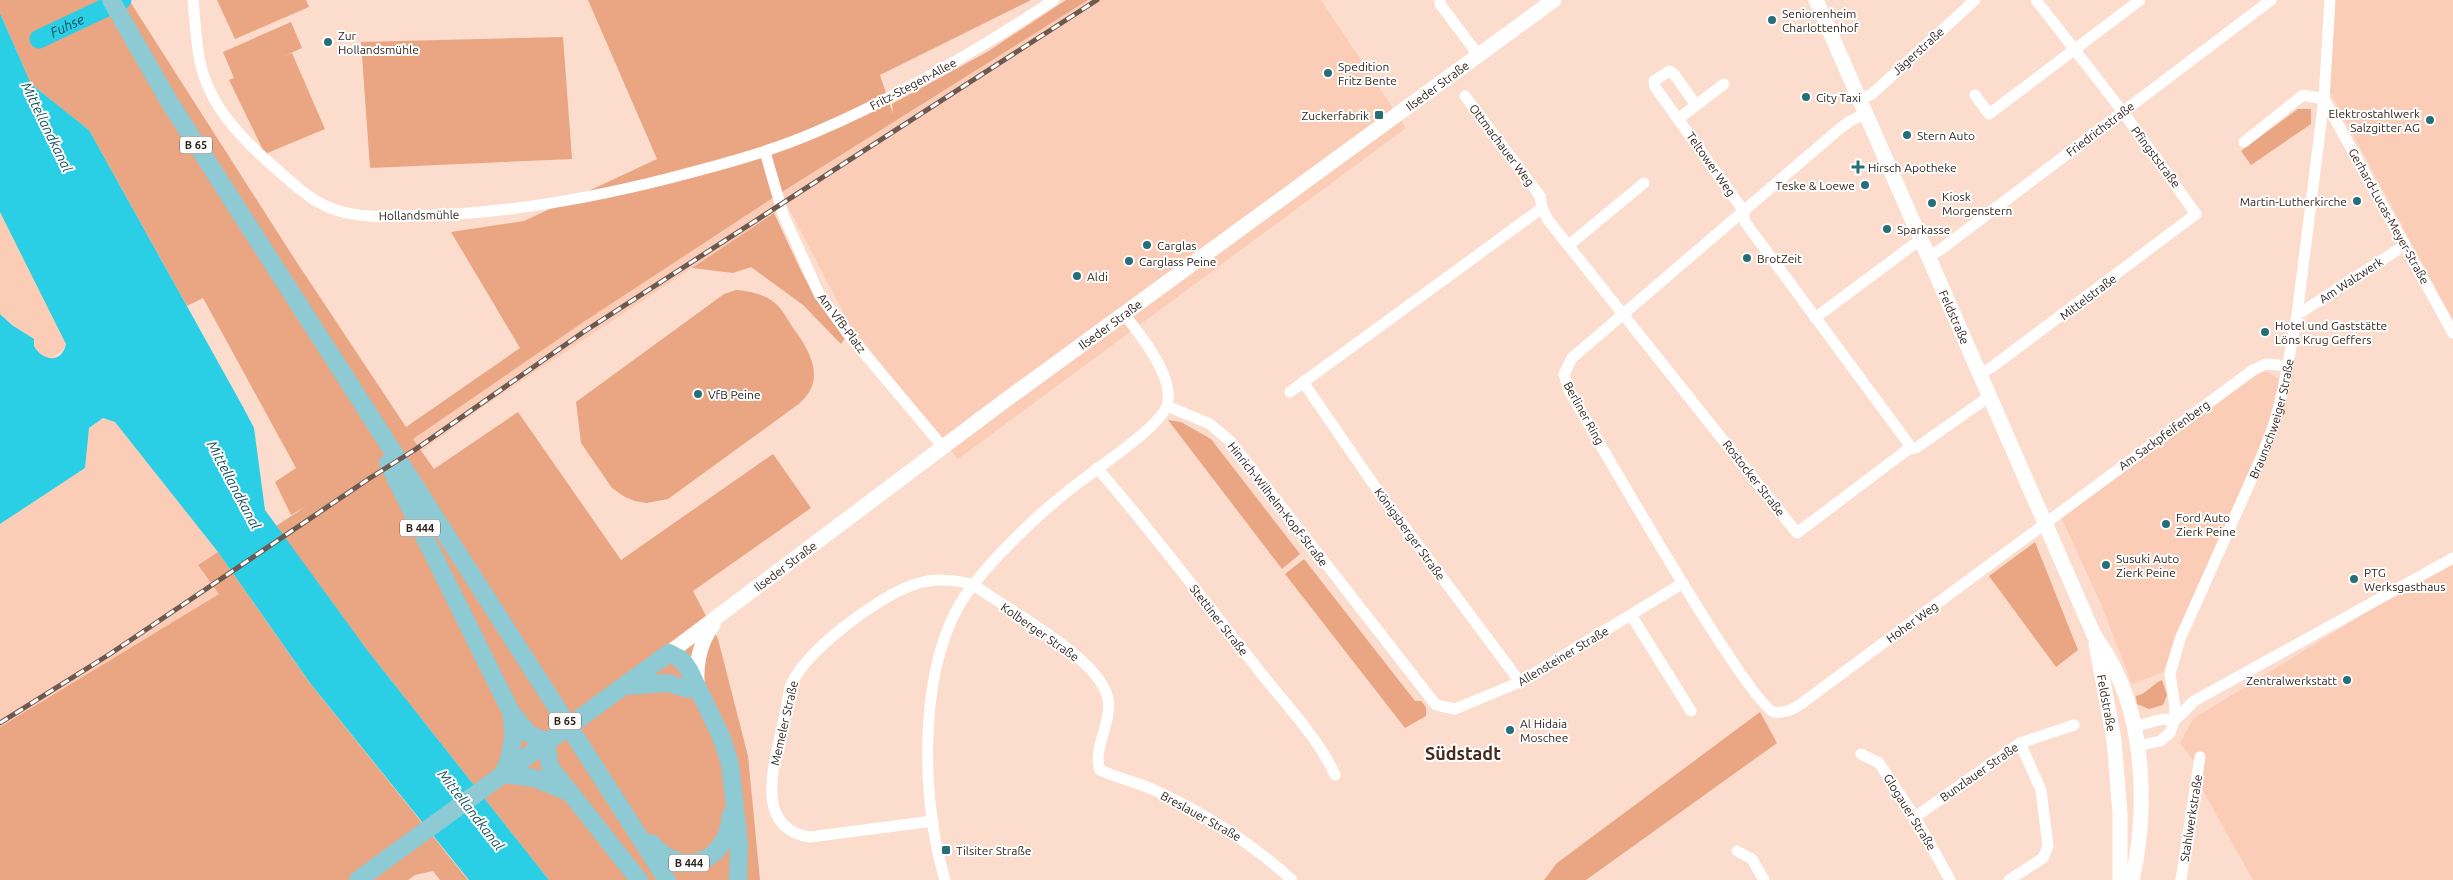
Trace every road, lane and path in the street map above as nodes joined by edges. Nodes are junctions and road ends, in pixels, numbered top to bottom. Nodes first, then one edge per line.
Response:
1 (111, 0) edge
2 (193, 0) edge
3 (1054, 0) edge
4 (1440, 0) edge
5 (1554, 0) edge
6 (1816, 0) edge
7 (1975, 0) edge
8 (2036, 0) edge
9 (2140, 0) edge
10 (2271, 0) edge
11 (2330, 0) edge
12 (2075, 50) junction
13 (1479, 56) junction
14 (1724, 84) dead end
15 (1975, 95) dead end
16 (1465, 96) dead end
17 (2324, 99) junction
18 (1859, 100) junction
19 (1696, 105) junction
20 (2123, 112) junction
21 (1865, 114) junction
22 (1678, 119) junction
23 (2244, 142) dead end
24 (765, 152) junction
25 (1644, 183) dead end
26 (1542, 208) junction
27 (1743, 210) junction
28 (2194, 218) joint
29 (1922, 241) junction
30 (1569, 245) junction
31 (2405, 245) junction
32 (1928, 256) junction
33 (1124, 314) junction
34 (1625, 315) junction
35 (2297, 315) junction
36 (1815, 318) junction
37 (2453, 333) edge
38 (2288, 366) junction
39 (1980, 374) junction
40 (1303, 382) junction
41 (350, 386) junction
42 (1290, 392) dead end
43 (1990, 396) junction
44 (1167, 406) junction
45 (943, 447) junction
46 (1906, 450) junction
47 (1097, 468) junction
48 (2046, 521) junction
49 (2453, 558) edge
50 (1683, 583) junction
51 (974, 585) junction
52 (1631, 615) junction
53 (718, 617) junction
54 (2094, 635) junction
55 (669, 653) junction
56 (1520, 682) junction
57 (624, 686) junction
58 (693, 686) junction
59 (1436, 705) joint
60 (1690, 711) dead end
61 (511, 712) junction
62 (1773, 712) joint
63 (2174, 722) junction
64 (2074, 725) dead end
65 (2133, 727) junction
66 (553, 738) junction
67 (2114, 740) junction
68 (2020, 743) junction
69 (2137, 746) junction
70 (1861, 754) dead end
71 (2200, 757) dead end
72 (1100, 770) joint
73 (502, 774) junction
74 (1335, 775) dead end
75 (569, 793) junction
76 (733, 794) junction
77 (620, 808) junction
78 (1915, 817) junction
79 (933, 821) junction
80 (1737, 852) dead end
81 (358, 880) edge
82 (639, 880) edge
83 (667, 880) edge
84 (738, 880) edge
85 (945, 880) edge
86 (1292, 880) edge
87 (1764, 880) edge
88 (1950, 880) edge
89 (2009, 880) edge
90 (2120, 880) edge
91 (2132, 880) edge
92 (2181, 880) edge

1 - 41 main road, B 65
2 - 24 street, Hollandsmühle
3 - 24 street, Fritz-Stegen-Allee
4 - 13 street
5 - 13 street, Ilseder Straße
6 - 18 street, Feldstraße
7 - 18 street, Jägerstraße
8 - 12 street, Pfingststraße
9 - 12 street
10 - 20 street, Friedrichstraße
11 - 17 street, Braunschweiger Straße
12 - 15 street
12 - 20 street, Pfingststraße
13 - 33 street, Ilseder Straße
14 - 19 street, Teltower Weg
16 - 26 street, Ottmachauer Weg
17 - 23 street
17 - 31 street, Gerhard-Lucas-Meyer-Straße
17 - 35 street, Braunschweiger Straße
18 - 21 street, Feldstraße
19 - 22 street, Teltower Weg
19 - 22 street, Teltower Weg
20 - 28 street, Pfingststraße
20 - 32 street, Friedrichstraße
21 - 27 street, Berliner Ring
21 - 29 street, Feldstraße
22 - 27 street, Teltower Weg
24 - 45 street, Am VfB-Platz
25 - 30 street
26 - 30 street, Ottmachauer Weg
26 - 40 street
27 - 34 street, Berliner Ring
27 - 36 street
28 - 39 street, Mittelstraße
29 - 32 street, Feldstraße
29 - 36 street
30 - 34 street, Ottmachauer Weg
31 - 35 street, Am Walzwerk
31 - 37 street, Gerhard-Lucas-Meyer-Straße
32 - 39 street, Feldstraße
33 - 44 street
33 - 45 street, Ilseder Straße
34 - 46 street, Rostocker Straße
34 - 50 street, Berliner Ring
35 - 38 street, Braunschweiger Straße
36 - 46 street
38 - 48 street, Am Sackpfeifenberg
38 - 63 street, Braunschweiger Straße
39 - 43 street, Feldstraße
40 - 42 street
40 - 56 street, Königsberger Straße
41 - 61 main road, B 444
41 - 77 main road, B 65
43 - 46 street, Rostocker Straße
43 - 48 street, Feldstraße
44 - 47 street
44 - 59 street, Hinrich-Wilhelm-Kopf-Straße
45 - 53 street, Ilseder Straße
47 - 51 street
47 - 74 street, Stettiner Straße
48 - 54 street, Feldstraße
48 - 62 street, Hoher Weg
49 - 63 street
50 - 52 street, Allensteiner Straße
50 - 62 street, Berliner Ring
51 - 72 street, Kolberger Straße
51 - 79 street
51 - 79 street, Memeler Straße
52 - 56 street, Allensteiner Straße
52 - 60 street
53 - 55 street, Ilseder Straße
53 - 58 street
54 - 65 street, Feldstraße
54 - 67 street, Feldstraße
55 - 57 main road
55 - 58 main road
56 - 59 street, Allensteiner Straße
57 - 58 main road
57 - 66 main road
58 - 76 main road, B 444
61 - 66 main road
61 - 73 main road
63 - 65 street
63 - 69 street
64 - 68 street, Bunzlauer Straße
65 - 67 street
65 - 69 street, Feldstraße
66 - 73 main road
66 - 75 main road
67 - 69 street
67 - 90 street
68 - 78 street, Bunzlauer Straße
68 - 89 street
69 - 91 street
70 - 78 street, Glogauer Straße
71 - 92 street, Stahlwerkstraße
72 - 86 street, Breslauer Straße
73 - 75 main road
73 - 81 main road
75 - 82 main road
76 - 77 main road, B 444
76 - 84 main road
77 - 83 main road, B 65
78 - 88 street, Glogauer Straße
79 - 85 street
80 - 87 street

